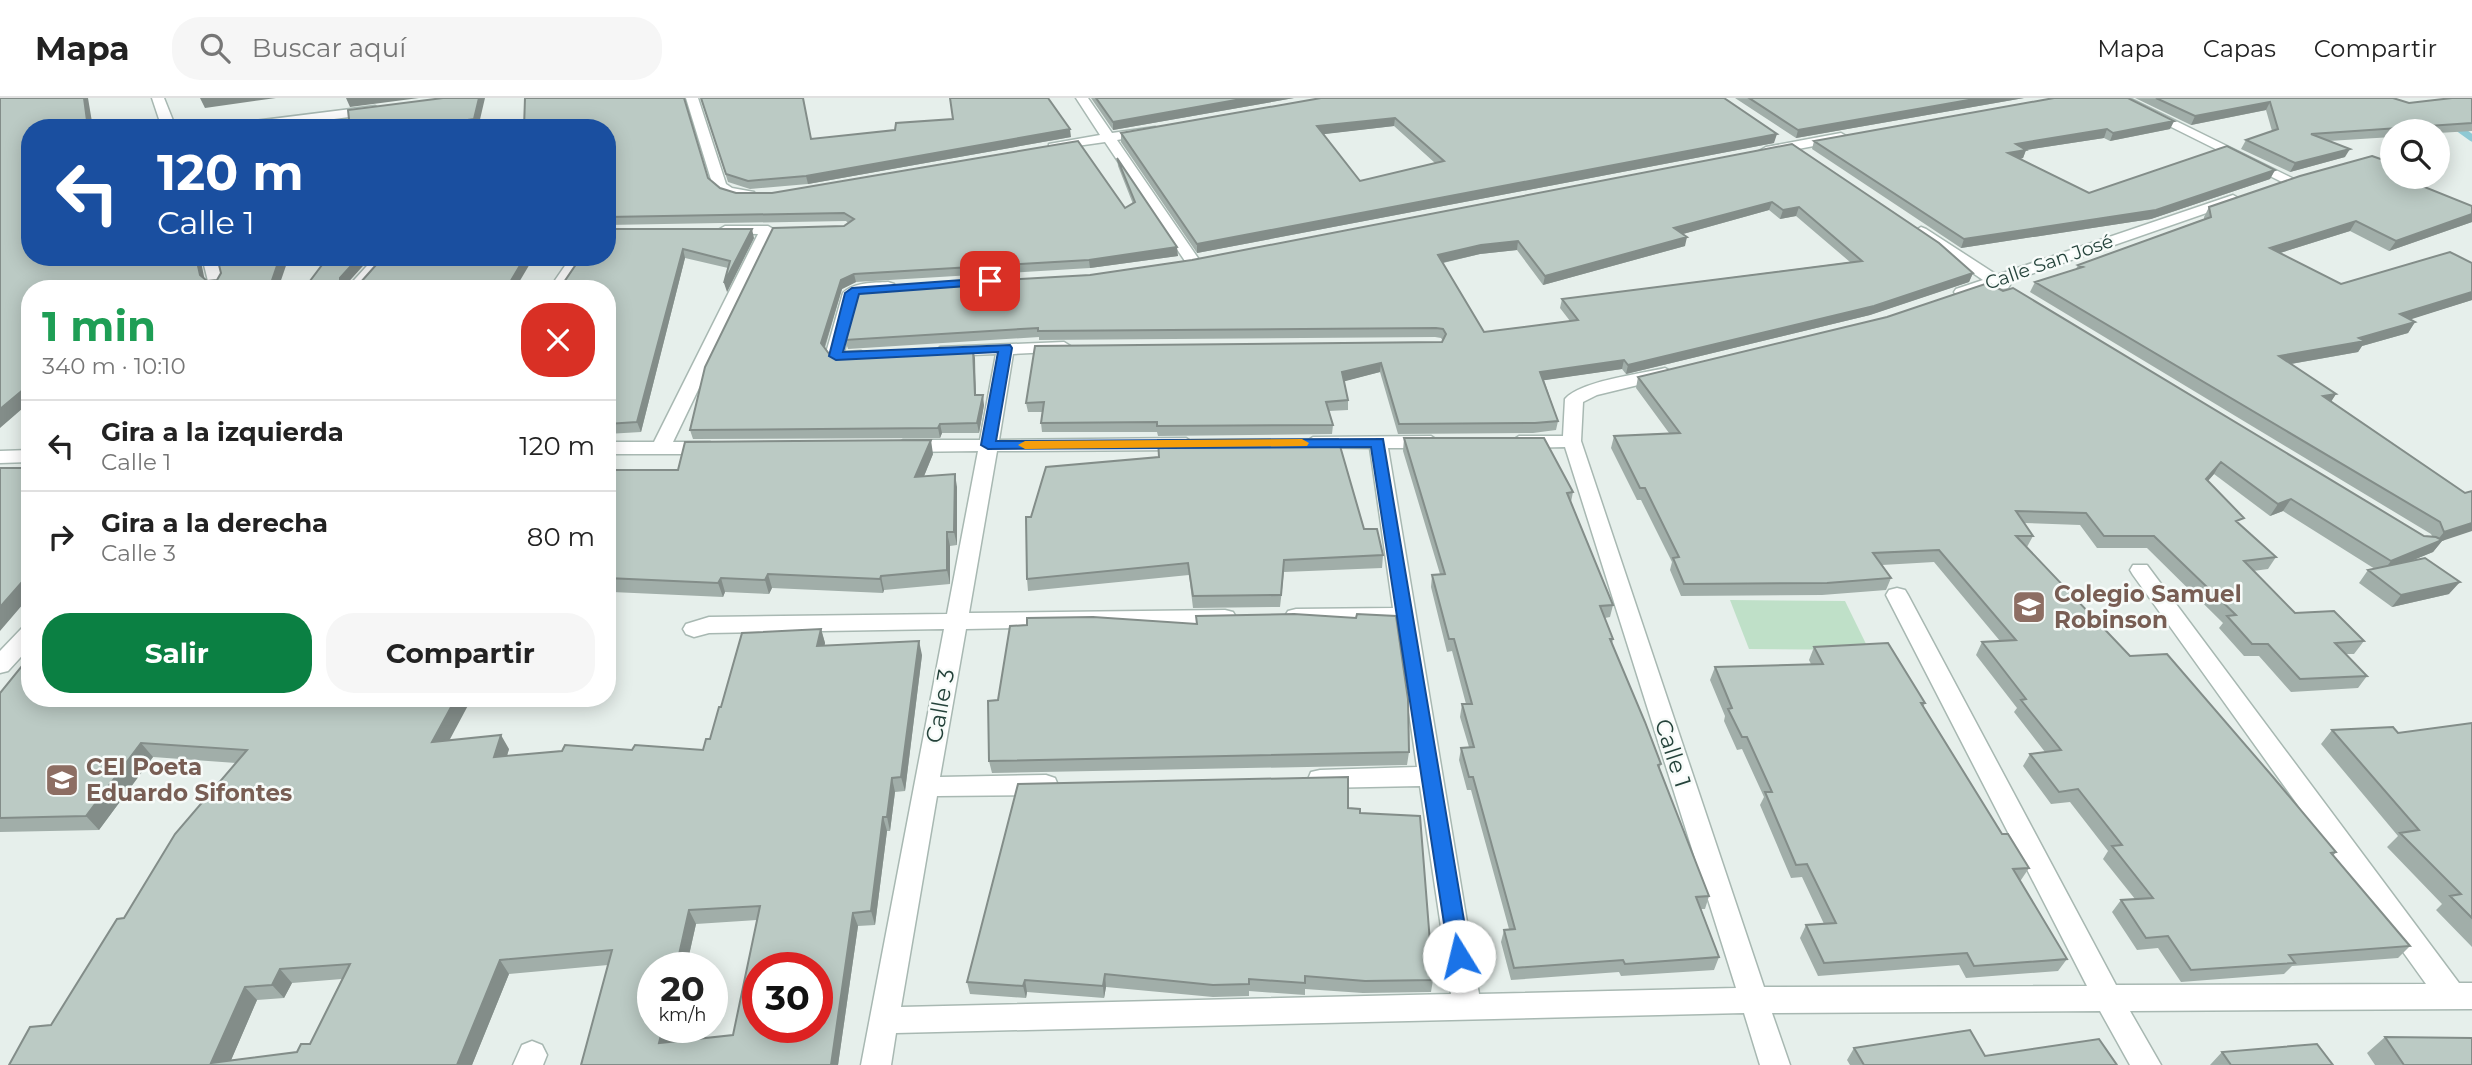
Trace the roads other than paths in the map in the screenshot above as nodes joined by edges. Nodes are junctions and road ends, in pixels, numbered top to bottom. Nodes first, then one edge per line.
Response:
1 (158, 98) edge
2 (692, 98) edge
3 (1082, 98) edge
4 (2119, 98) edge
5 (391, 108) edge
6 (166, 119) edge
7 (303, 119) edge
8 (1165, 128) edge
9 (1772, 132) edge
10 (1859, 134) edge
11 (1110, 138) junction
12 (1792, 146) junction
13 (1041, 150) edge
14 (1751, 154) edge
15 (1815, 161) edge
16 (770, 194) edge
17 (1905, 221) edge
18 (715, 230) edge
19 (1210, 258) edge
20 (376, 266) edge
21 (362, 280) edge
22 (1995, 281) junction
23 (905, 286) edge
24 (2019, 295) edge
25 (1947, 297) edge
26 (1075, 347) edge
27 (1006, 348) junction
28 (923, 353) edge
29 (882, 355) edge
30 (1686, 368) edge
31 (1572, 441) junction
32 (1378, 442) junction
33 (1447, 442) edge
34 (1502, 442) edge
35 (1294, 443) edge
36 (1211, 444) edge
37 (988, 445) junction
38 (879, 446) edge
39 (729, 447) edge
40 (660, 448) junction
41 (616, 449) edge
42 (21, 456) edge
43 (0, 457) edge
44 (2140, 570) dead end
45 (1897, 595) dead end
46 (1406, 615) junction
47 (1242, 617) edge
48 (1269, 617) edge
49 (956, 620) junction
50 (694, 629) dead end
51 (21, 643) edge
52 (0, 665) edge
53 (1431, 776) junction
54 (1294, 779) edge
55 (1076, 784) edge
56 (926, 787) junction
57 (2462, 996) edge
58 (2108, 998) junction
59 (1753, 1000) junction
60 (1467, 1007) junction
61 (884, 1020) junction
62 (876, 1065) edge
63 (1775, 1065) edge
64 (2146, 1065) edge

1 - 6 street
2 - 16 street
3 - 11 street
4 - 22 street, Calle San José
5 - 7 street
8 - 11 street
9 - 12 street
10 - 12 street
11 - 13 street
11 - 19 street
12 - 14 street
12 - 15 street
17 - 22 street
18 - 40 street
20 - 21 street
22 - 24 street
22 - 25 street, Calle San José
23 - 29 street
26 - 27 street
27 - 28 street
27 - 37 street, Calle 3
30 - 31 street, Calle 1
31 - 34 street
31 - 59 street, Calle 1
32 - 33 street
32 - 35 street
32 - 46 street
36 - 37 street
37 - 38 street
37 - 49 street, Calle 3
39 - 40 street
40 - 41 street
42 - 43 street
44 - 57 street
45 - 58 street
46 - 48 street
46 - 53 street
47 - 49 street
49 - 50 street
49 - 56 street, Calle 3
51 - 52 street
53 - 54 street
53 - 60 street
55 - 56 street
56 - 61 street, Calle 3
57 - 58 street
58 - 59 street
58 - 64 street
59 - 60 street
59 - 63 street, Calle 1
60 - 61 street
61 - 62 street, Calle 3

